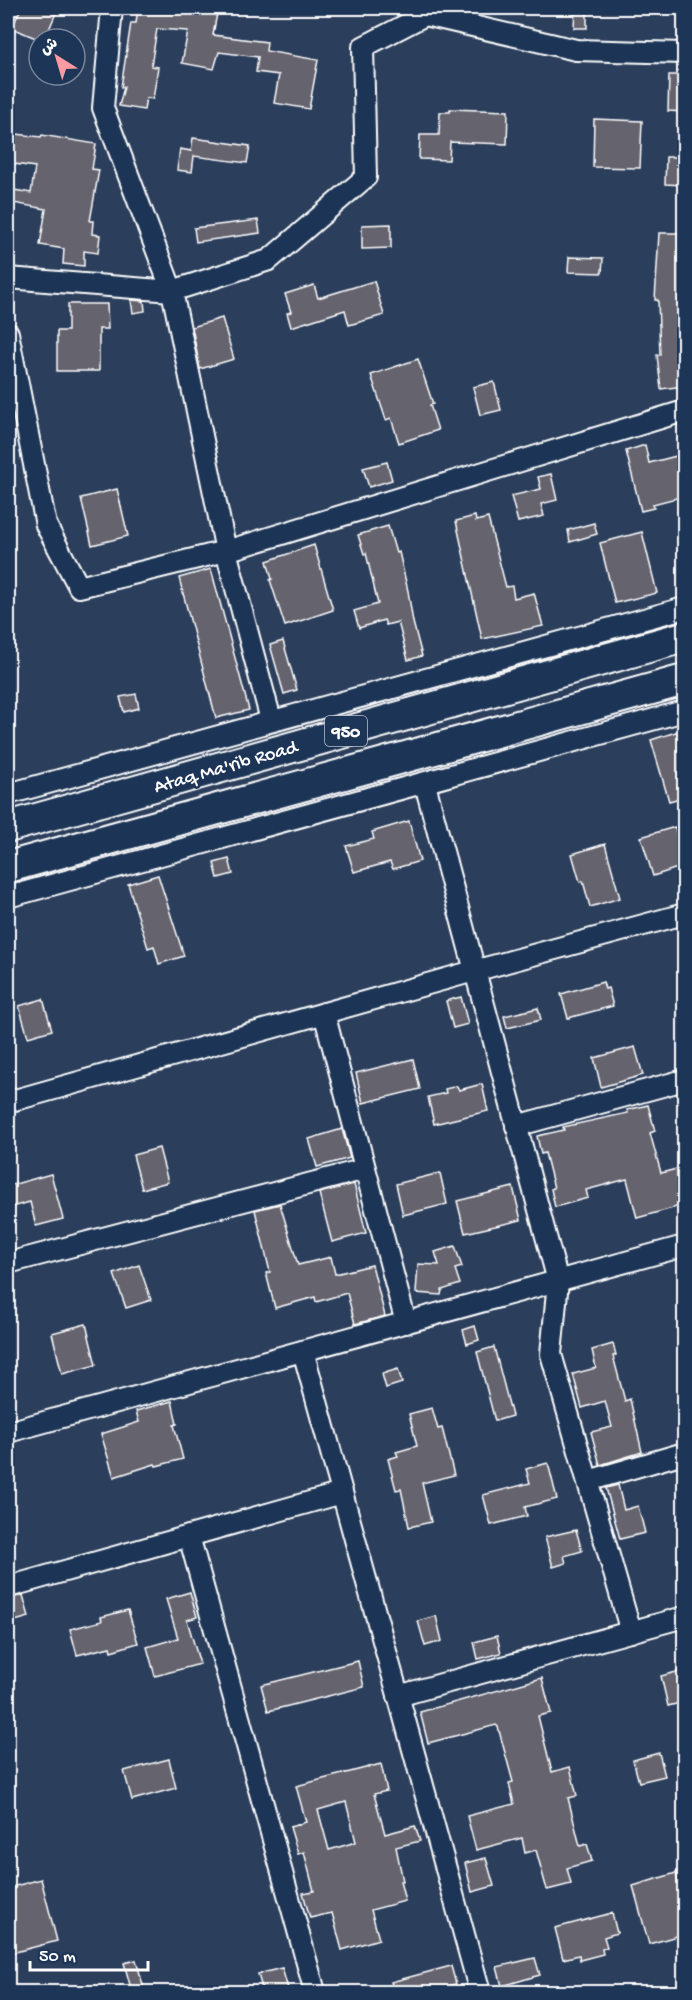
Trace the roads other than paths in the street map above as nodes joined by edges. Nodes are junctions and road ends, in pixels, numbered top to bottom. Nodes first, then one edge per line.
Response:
1 (112, 8) edge
2 (684, 53) edge
3 (8, 278) edge
4 (172, 291) junction
5 (8, 333) edge
6 (684, 411) edge
7 (226, 551) junction
8 (684, 608) edge
9 (684, 637) edge
10 (684, 680) edge
11 (684, 711) edge
12 (272, 720) junction
13 (425, 784) junction
14 (8, 794) edge
15 (8, 826) edge
16 (8, 867) edge
17 (8, 897) edge
18 (684, 914) edge
19 (474, 971) junction
20 (324, 1013) junction
21 (684, 1080) edge
22 (8, 1102) edge
23 (516, 1126) junction
24 (365, 1169) junction
25 (684, 1246) edge
26 (8, 1263) edge
27 (558, 1281) junction
28 (406, 1323) junction
29 (303, 1351) junction
30 (8, 1432) edge
31 (684, 1453) edge
32 (588, 1481) junction
33 (342, 1493) junction
34 (189, 1536) junction
35 (8, 1587) edge
36 (684, 1617) edge
37 (631, 1632) junction
38 (398, 1696) junction
39 (315, 1992) edge
40 (480, 1992) edge

1 - 4 street
2 - 4 street
3 - 4 street
4 - 7 street
5 - 7 street
6 - 7 street
7 - 12 street
8 - 12 street
9 - 15 main road, Ataq Ma'rib Road / 950
10 - 16 main road, Ataq Ma'rib Road / 950
11 - 13 street
12 - 14 street
13 - 17 street
13 - 19 street
18 - 19 street
19 - 20 street
19 - 23 street
20 - 22 street
20 - 24 street
21 - 23 street
23 - 27 street
24 - 26 street
24 - 28 street
25 - 27 street
27 - 28 street
27 - 32 street
28 - 29 street
29 - 30 street
29 - 33 street
31 - 32 street
32 - 37 street
33 - 34 street
33 - 38 street
34 - 35 street
34 - 39 street
36 - 37 street
37 - 38 street
38 - 40 street

